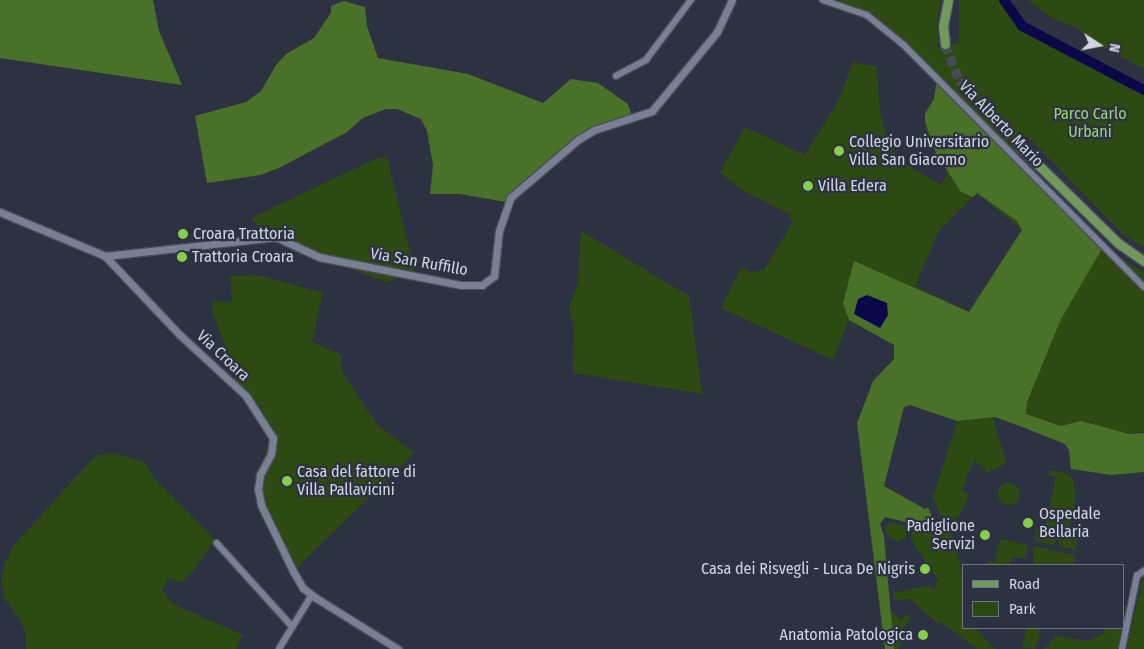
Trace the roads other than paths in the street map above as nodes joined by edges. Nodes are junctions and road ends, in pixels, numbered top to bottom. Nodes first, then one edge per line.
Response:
1 (691, 0) edge
2 (732, 0) edge
3 (823, 0) edge
4 (948, 0) edge
5 (945, 44) tunnel mouth
6 (616, 76) dead end
7 (1020, 147) tunnel mouth
8 (0, 212) edge
9 (105, 256) junction
10 (1144, 261) edge
11 (1144, 287) edge
12 (217, 543) dead end
13 (1144, 571) edge
14 (312, 595) junction
15 (293, 627) junction
16 (279, 649) edge
17 (398, 649) edge
18 (1122, 649) edge

1 - 6 street
2 - 9 street, Via San Ruffillo
3 - 11 street, Via Alberto Mario
4 - 5 main road
7 - 10 main road
8 - 9 street, Via Croara
9 - 14 street, Via Croara
12 - 15 street
13 - 18 street
14 - 15 street
14 - 17 street, Via Croara
15 - 16 street

